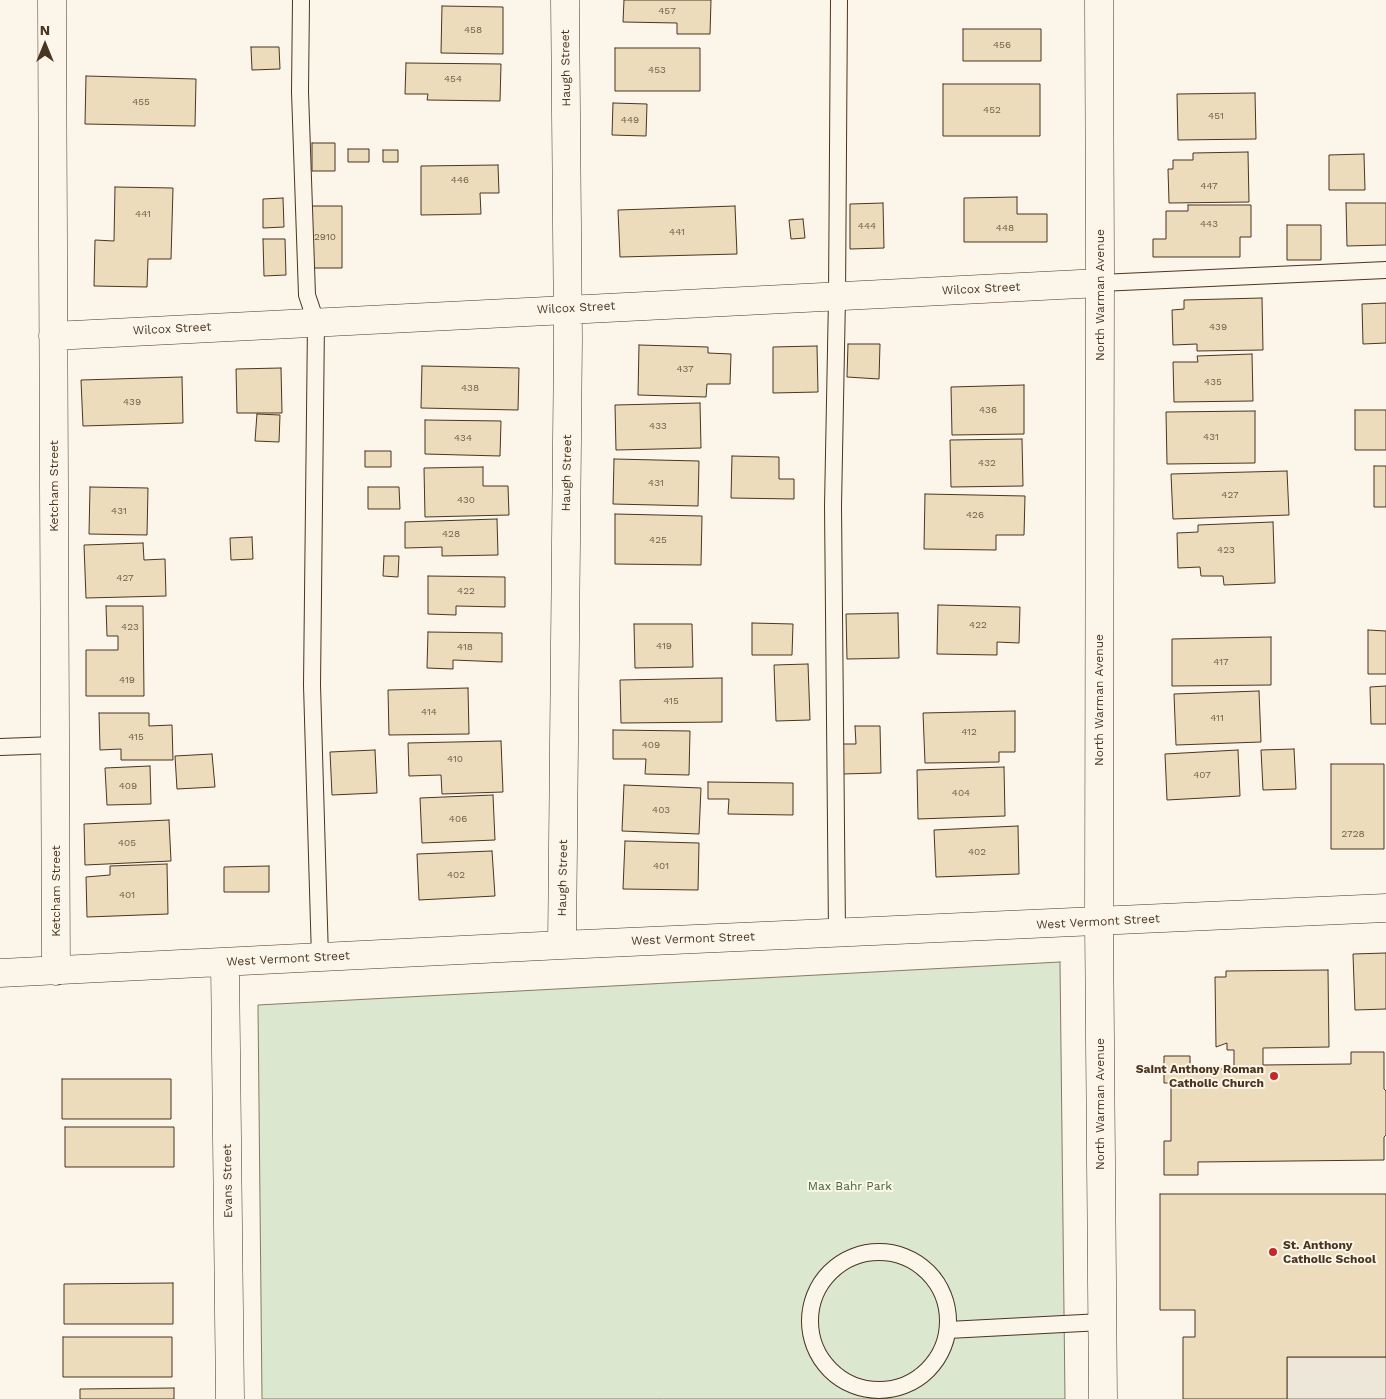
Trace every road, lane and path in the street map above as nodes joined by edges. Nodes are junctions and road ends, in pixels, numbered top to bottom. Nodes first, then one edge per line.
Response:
1 (52, 0) edge
2 (301, 0) edge
3 (565, 0) edge
4 (839, 0) edge
5 (1099, 0) edge
6 (1386, 270) edge
7 (1100, 283) junction
8 (837, 296) junction
9 (568, 309) junction
10 (316, 322) junction
11 (53, 336) junction
12 (55, 746) junction
13 (0, 747) edge
14 (1386, 908) edge
15 (1099, 922) junction
16 (837, 933) junction
17 (562, 945) junction
18 (320, 958) junction
19 (225, 962) junction
20 (56, 971) junction
21 (0, 973) edge
22 (1102, 1322) junction
23 (948, 1330) junction
24 (230, 1399) edge
25 (1103, 1399) edge

1 - 11 street, Ketcham Street
2 - 10 lane
3 - 9 street, Haugh Street
4 - 8 lane
5 - 7 street, North Warman Avenue
6 - 7 lane
7 - 8 street, Wilcox Street
7 - 15 street, North Warman Avenue
8 - 9 street, Wilcox Street
8 - 16 lane
9 - 10 street, Wilcox Street
9 - 17 street, Haugh Street
10 - 11 street, Wilcox Street
10 - 18 lane
11 - 12 street, Ketcham Street
12 - 13 lane
12 - 20 street, Ketcham Street
14 - 15 street, West Vermont Street
15 - 16 street, West Vermont Street
15 - 22 street, North Warman Avenue
16 - 17 street, West Vermont Street
17 - 18 street, West Vermont Street
18 - 19 street, West Vermont Street
19 - 20 street, West Vermont Street
19 - 24 street, Evans Street
20 - 21 street, West Vermont Street
22 - 23 lane
22 - 25 street, North Warman Avenue
23 - 23 lane

